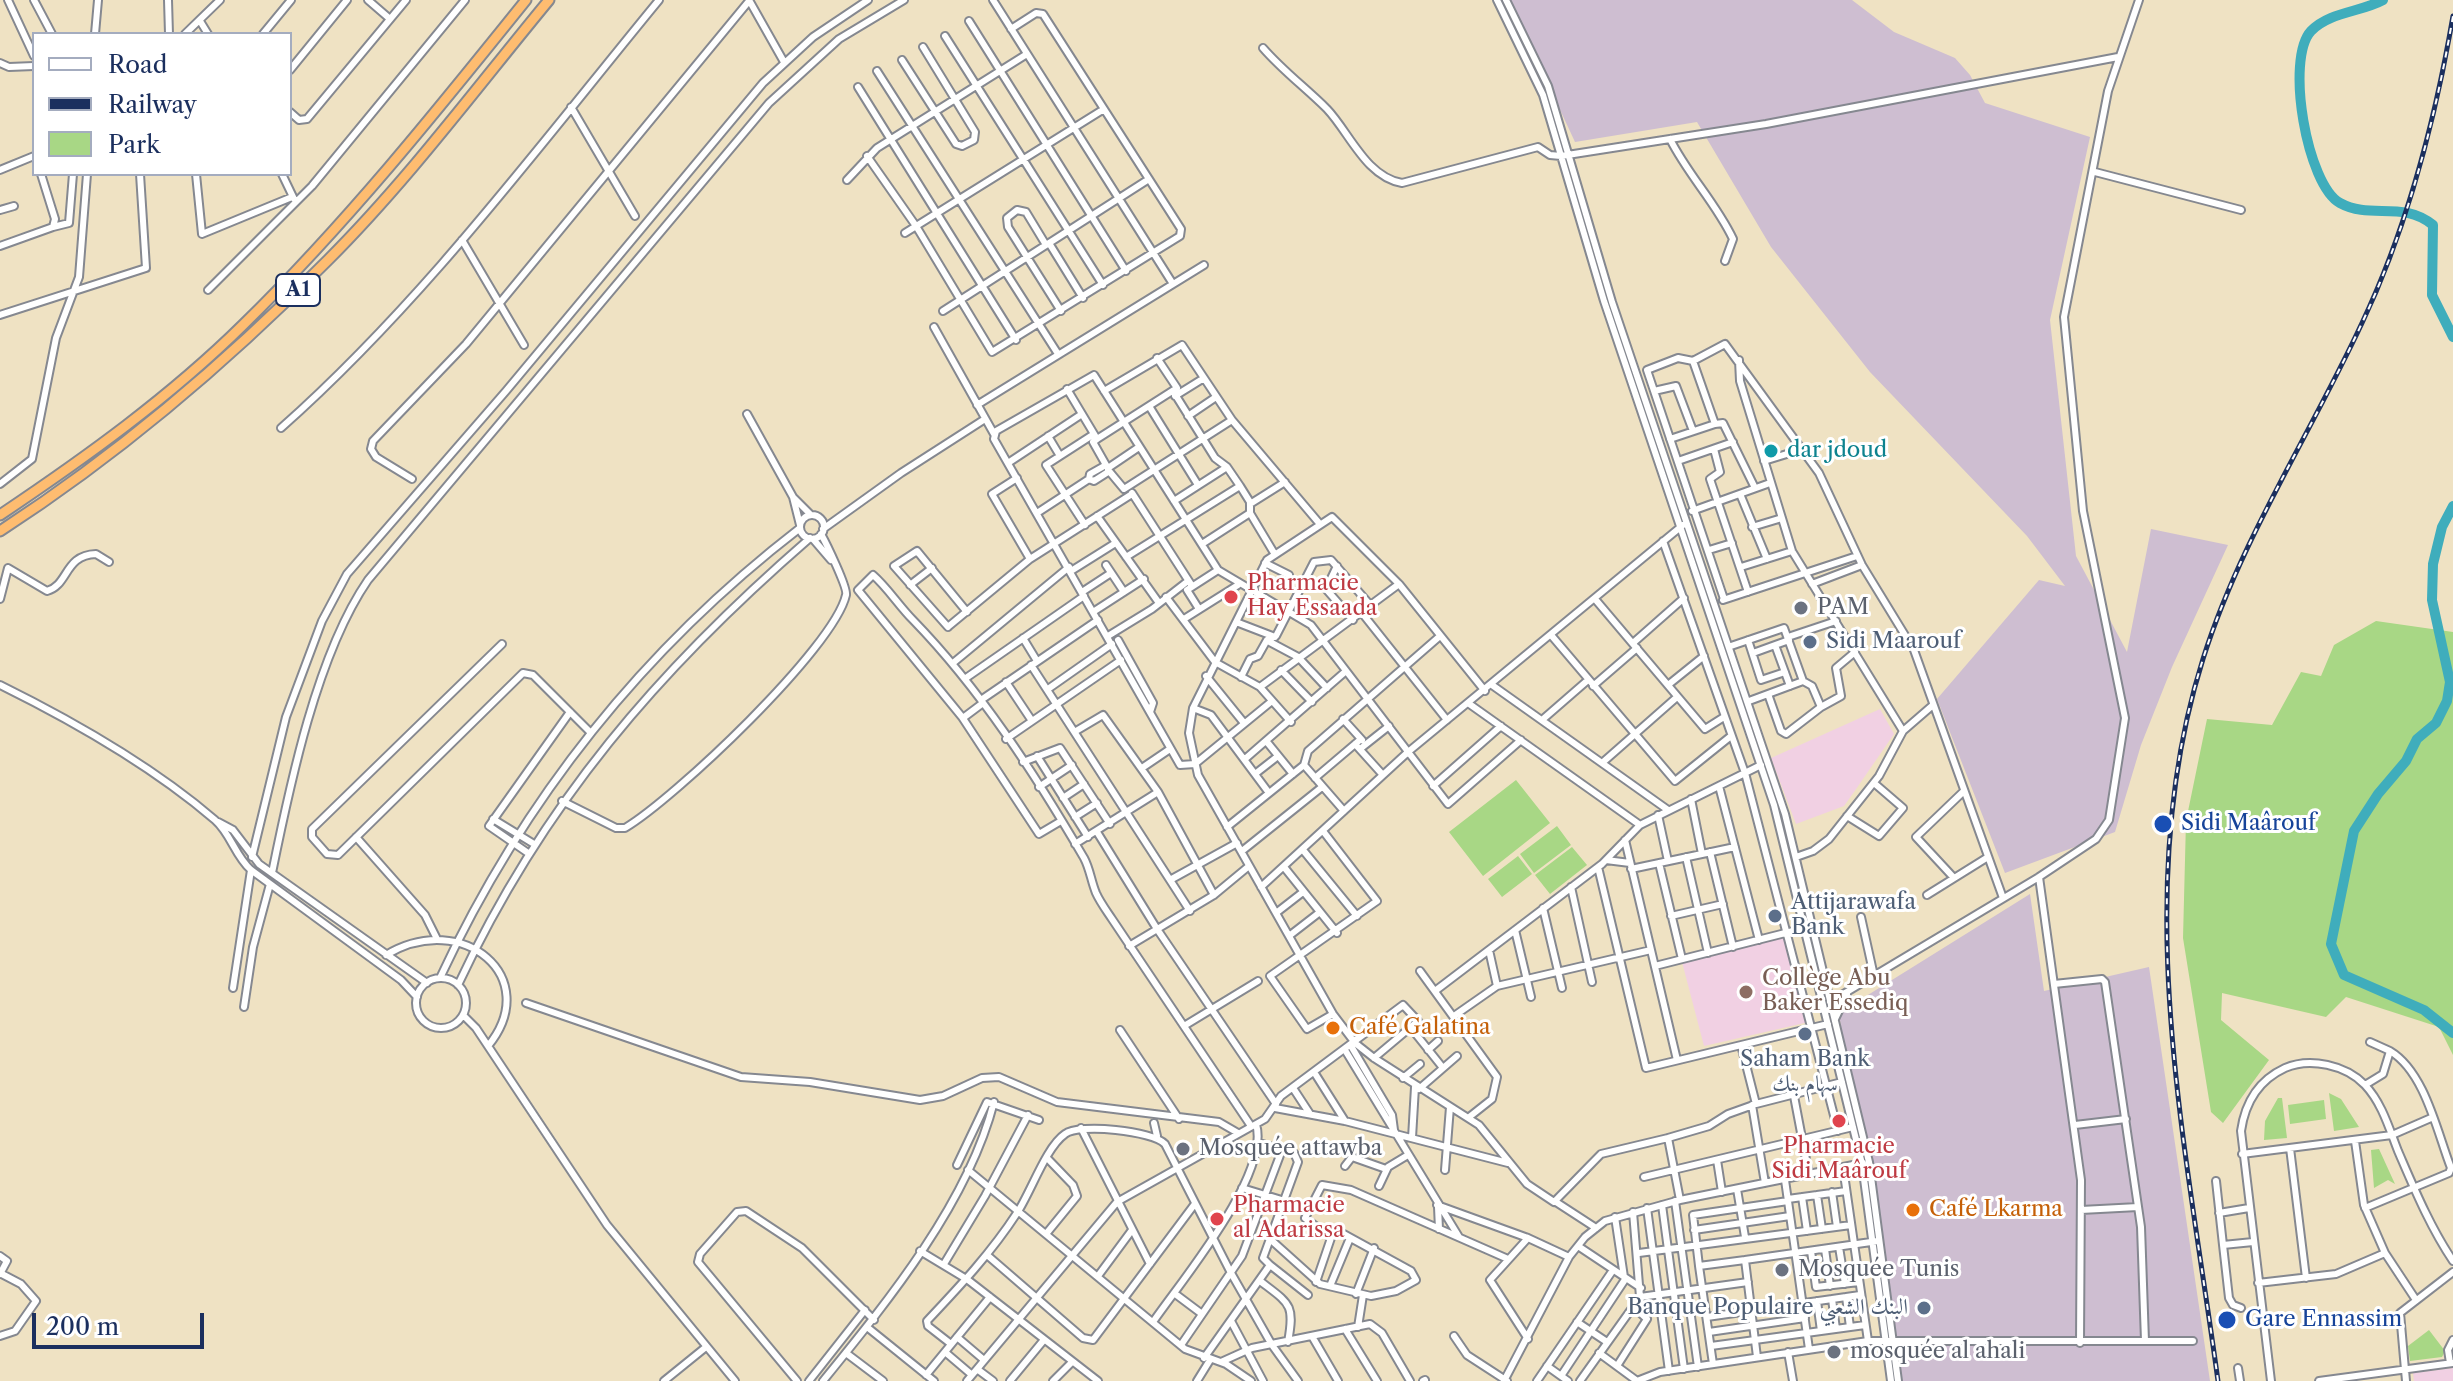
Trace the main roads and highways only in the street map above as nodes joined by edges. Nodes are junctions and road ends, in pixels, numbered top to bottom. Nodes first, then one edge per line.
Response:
1 (526, 0) edge
2 (549, 0) edge
3 (0, 515) edge
4 (0, 531) edge

1 - 3 highway, A1
2 - 4 highway, A1

